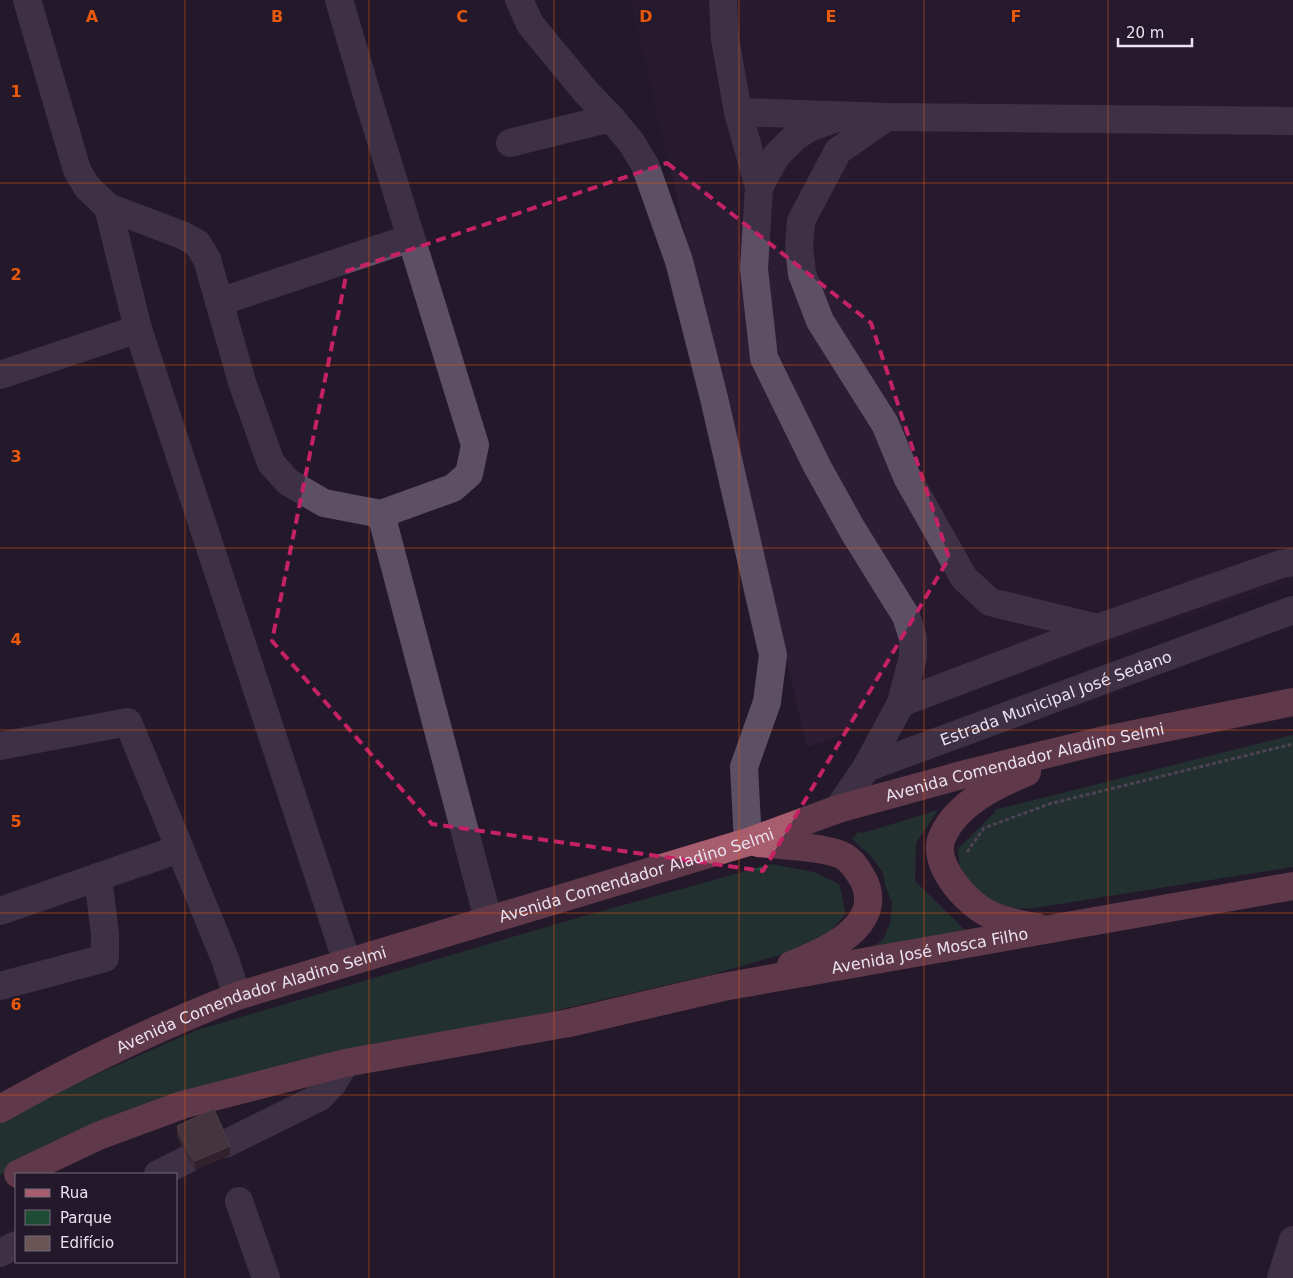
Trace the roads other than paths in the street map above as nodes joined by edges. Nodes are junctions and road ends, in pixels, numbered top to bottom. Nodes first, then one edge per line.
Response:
1 (28, 0) edge
2 (339, 0) edge
3 (518, 0) edge
4 (723, 0) edge
5 (738, 112) junction
6 (843, 116) junction
7 (888, 117) junction
8 (611, 118) junction
9 (1293, 121) edge
10 (510, 143) dead end
11 (760, 187) junction
12 (108, 206) junction
13 (411, 238) junction
14 (219, 302) junction
15 (138, 329) junction
16 (0, 375) edge
17 (381, 514) junction
18 (1293, 562) edge
19 (1293, 610) edge
20 (1098, 628) junction
21 (1293, 702) edge
22 (900, 703) junction
23 (1100, 741) junction
24 (0, 746) edge
25 (866, 768) junction
26 (838, 810) junction
27 (748, 842) junction
28 (179, 849) junction
29 (98, 877) junction
30 (1293, 886) edge
31 (0, 911) edge
32 (488, 919) junction
33 (1049, 928) junction
34 (348, 962) junction
35 (0, 986) edge
36 (722, 987) junction
37 (237, 996) junction
38 (345, 1064) junction
39 (0, 1109) edge
40 (231, 1141) dead end
41 (188, 1159) edge
42 (21, 1173) edge
43 (160, 1173) edge
44 (15, 1176) edge
45 (0, 1183) edge
46 (239, 1201) dead end
47 (1293, 1240) edge
48 (15, 1246) edge
49 (0, 1253) edge
50 (266, 1278) edge
51 (1281, 1278) edge

1 - 12 street
2 - 13 street
3 - 8 street
4 - 5 street
5 - 6 street
5 - 11 street
6 - 7 street
6 - 11 street
7 - 9 street
7 - 20 street
8 - 10 street
8 - 27 street
11 - 22 street
12 - 14 street
12 - 15 street
13 - 14 street
13 - 17 street
14 - 17 street
15 - 16 street
15 - 34 street
17 - 32 street
18 - 20 street
19 - 25 street, Estrada Municipal José Sedano
20 - 22 street
21 - 23 main road, Avenida Comendador Aladino Selmi
22 - 25 street
23 - 26 main road, Avenida Comendador Aladino Selmi
23 - 33 main road
24 - 28 street
25 - 26 street
26 - 27 main road, Avenida Comendador Aladino Selmi
27 - 32 main road, Avenida Comendador Aladino Selmi
27 - 36 main road
28 - 29 street
28 - 37 street
29 - 31 street
29 - 35 street
30 - 33 main road, Avenida José Mosca Filho
32 - 34 main road, Avenida Comendador Aladino Selmi
33 - 36 main road, Avenida José Mosca Filho
34 - 37 main road, Avenida Comendador Aladino Selmi
36 - 38 main road, Avenida José Mosca Filho
37 - 39 main road, Avenida Comendador Aladino Selmi
38 - 40 street
38 - 42 main road, Avenida José Mosca Filho
41 - 43 street
44 - 45 main road, Avenida José Mosca Filho
46 - 50 street
47 - 51 street
48 - 49 street

